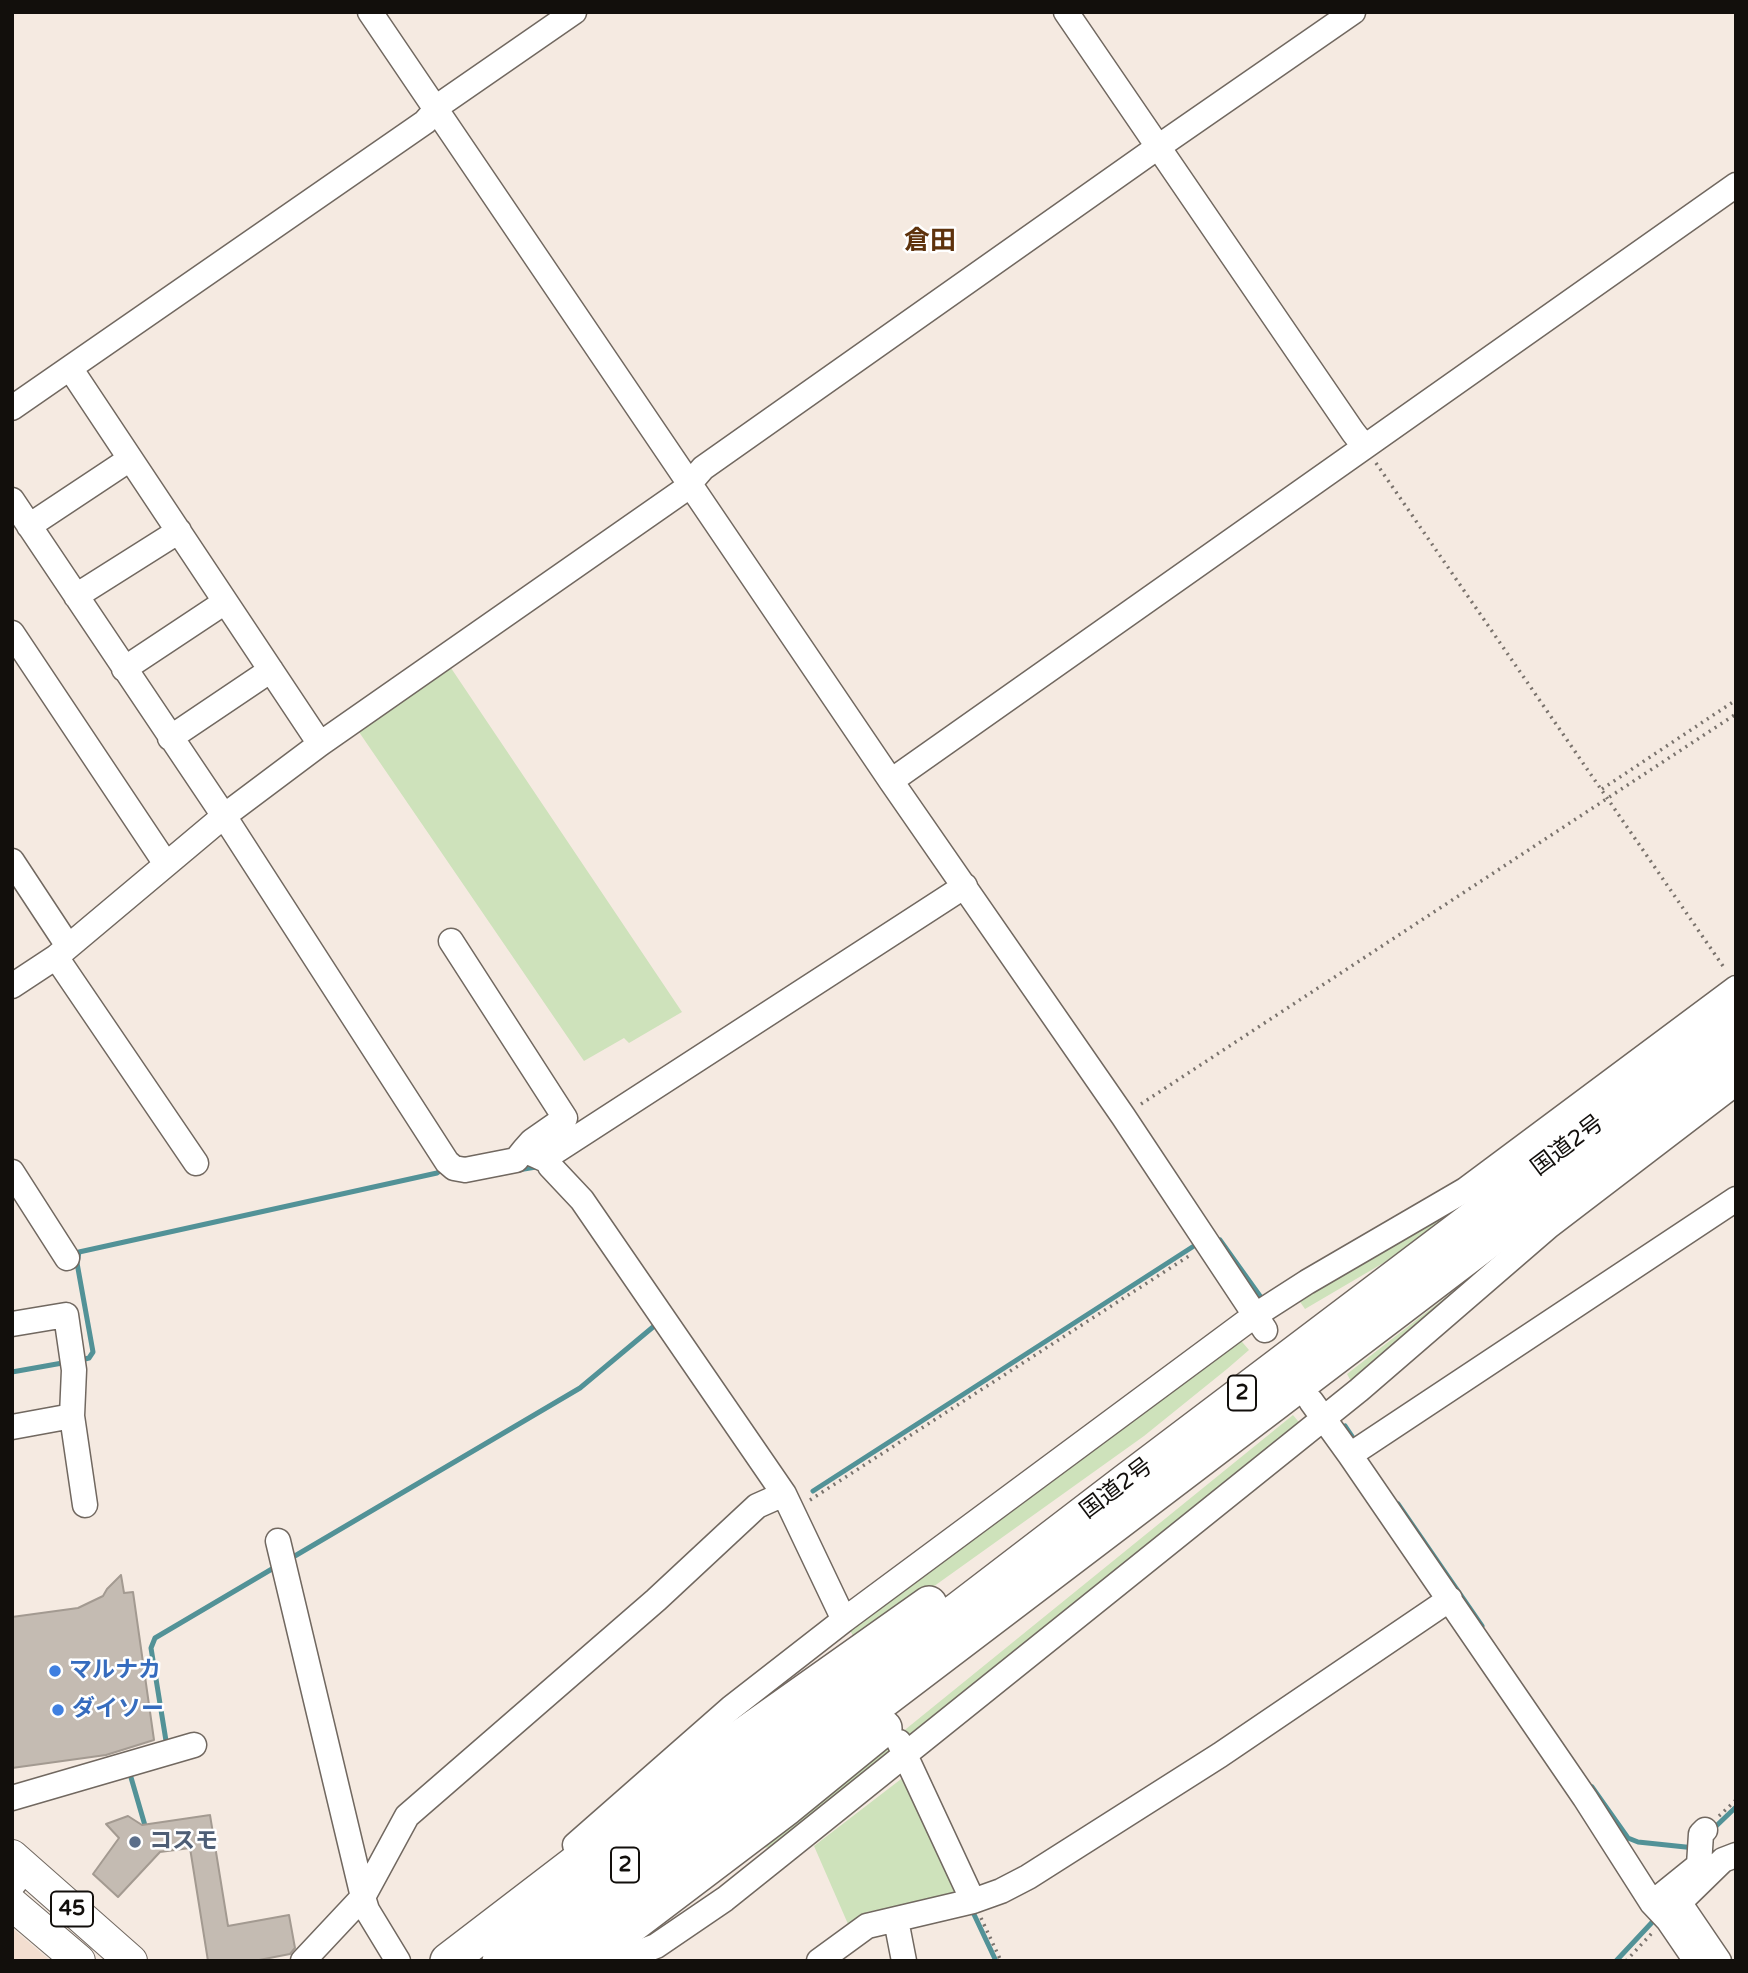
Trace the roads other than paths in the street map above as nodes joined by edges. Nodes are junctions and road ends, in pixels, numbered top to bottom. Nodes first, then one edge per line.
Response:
1 (370, 12) edge
2 (574, 12) edge
3 (1066, 12) edge
4 (1353, 12) edge
5 (441, 105) junction
6 (1158, 147) junction
7 (1736, 185) edge
8 (69, 368) junction
9 (12, 408) edge
10 (1364, 446) junction
11 (130, 459) junction
12 (695, 477) junction
13 (12, 500) edge
14 (29, 526) junction
15 (178, 531) junction
16 (76, 596) junction
17 (225, 602) junction
18 (12, 633) edge
19 (124, 669) junction
20 (271, 670) junction
21 (170, 738) junction
22 (320, 744) junction
23 (898, 777) junction
24 (224, 816) junction
25 (162, 859) junction
26 (12, 861) edge
27 (965, 886) junction
28 (451, 941) dead end
29 (62, 945) junction
30 (1732, 981) edge
31 (12, 986) edge
32 (1736, 1020) edge
33 (1736, 1052) edge
34 (1736, 1083) edge
35 (538, 1157) junction
36 (196, 1163) dead end
37 (12, 1172) edge
38 (1736, 1199) edge
39 (67, 1258) dead end
40 (1260, 1323) junction
41 (12, 1324) edge
42 (1360, 1338) junction
43 (1318, 1409) junction
44 (72, 1416) junction
45 (12, 1427) edge
46 (1356, 1451) junction
47 (1124, 1483) junction
48 (788, 1502) junction
49 (85, 1505) dead end
50 (281, 1556) dead end
51 (1450, 1599) junction
52 (842, 1622) junction
53 (852, 1646) dead end
54 (901, 1745) junction
55 (176, 1750) dead end
56 (758, 1779) junction
57 (865, 1789) junction
58 (12, 1798) edge
59 (1702, 1843) dead end
60 (725, 1855) junction
61 (1736, 1855) edge
62 (17, 1870) edge
63 (363, 1897) junction
64 (973, 1901) junction
65 (12, 1904) edge
66 (1668, 1912) junction
67 (896, 1920) junction
68 (79, 1961) edge
69 (131, 1961) edge
70 (303, 1961) edge
71 (398, 1961) edge
72 (448, 1961) edge
73 (500, 1961) edge
74 (540, 1961) edge
75 (583, 1961) edge
76 (617, 1961) edge
77 (820, 1961) edge
78 (904, 1961) edge
79 (1696, 1961) edge
80 (1719, 1961) edge

1 - 5 street
2 - 5 street
3 - 6 street
4 - 6 street
5 - 8 street
5 - 12 street
6 - 10 street
6 - 12 street
7 - 10 street
8 - 9 street
8 - 11 street
10 - 23 street
11 - 14 street
11 - 15 street
12 - 22 street
12 - 23 street
13 - 14 street
14 - 16 street
15 - 16 street
15 - 17 street
16 - 19 street
17 - 19 street
17 - 20 street
18 - 25 street
19 - 21 street
20 - 21 street
20 - 22 street
21 - 24 street
22 - 24 street
23 - 27 street
24 - 25 street
24 - 35 street
25 - 29 street
26 - 29 street
27 - 35 street
27 - 40 street
28 - 35 street
29 - 31 street
29 - 36 street
30 - 40 street
32 - 47 highway, 国道2号 / 2
33 - 42 highway, 国道2号 / 2
34 - 43 street
35 - 48 street
37 - 39 street
38 - 46 street
40 - 52 street
41 - 44 street
42 - 56 highway, 国道2号 / 2
42 - 60 highway
43 - 46 street
43 - 54 street
44 - 45 street
44 - 49 street
46 - 51 street
47 - 56 highway, 国道2号 / 2
47 - 72 highway
48 - 52 street
48 - 63 street
50 - 63 street
51 - 64 street
51 - 66 street
52 - 53 street
52 - 72 street
54 - 57 street
54 - 64 street
55 - 58 street
56 - 73 highway, 国道2号 / 2
56 - 74 highway, 国道2号 / 2
57 - 60 street
57 - 76 street
59 - 66 street
60 - 75 highway
61 - 66 street
62 - 69 main road, 45
63 - 70 street
63 - 71 street
64 - 67 street
65 - 68 main road, 45
66 - 79 street
66 - 80 street
67 - 77 street
67 - 78 street

